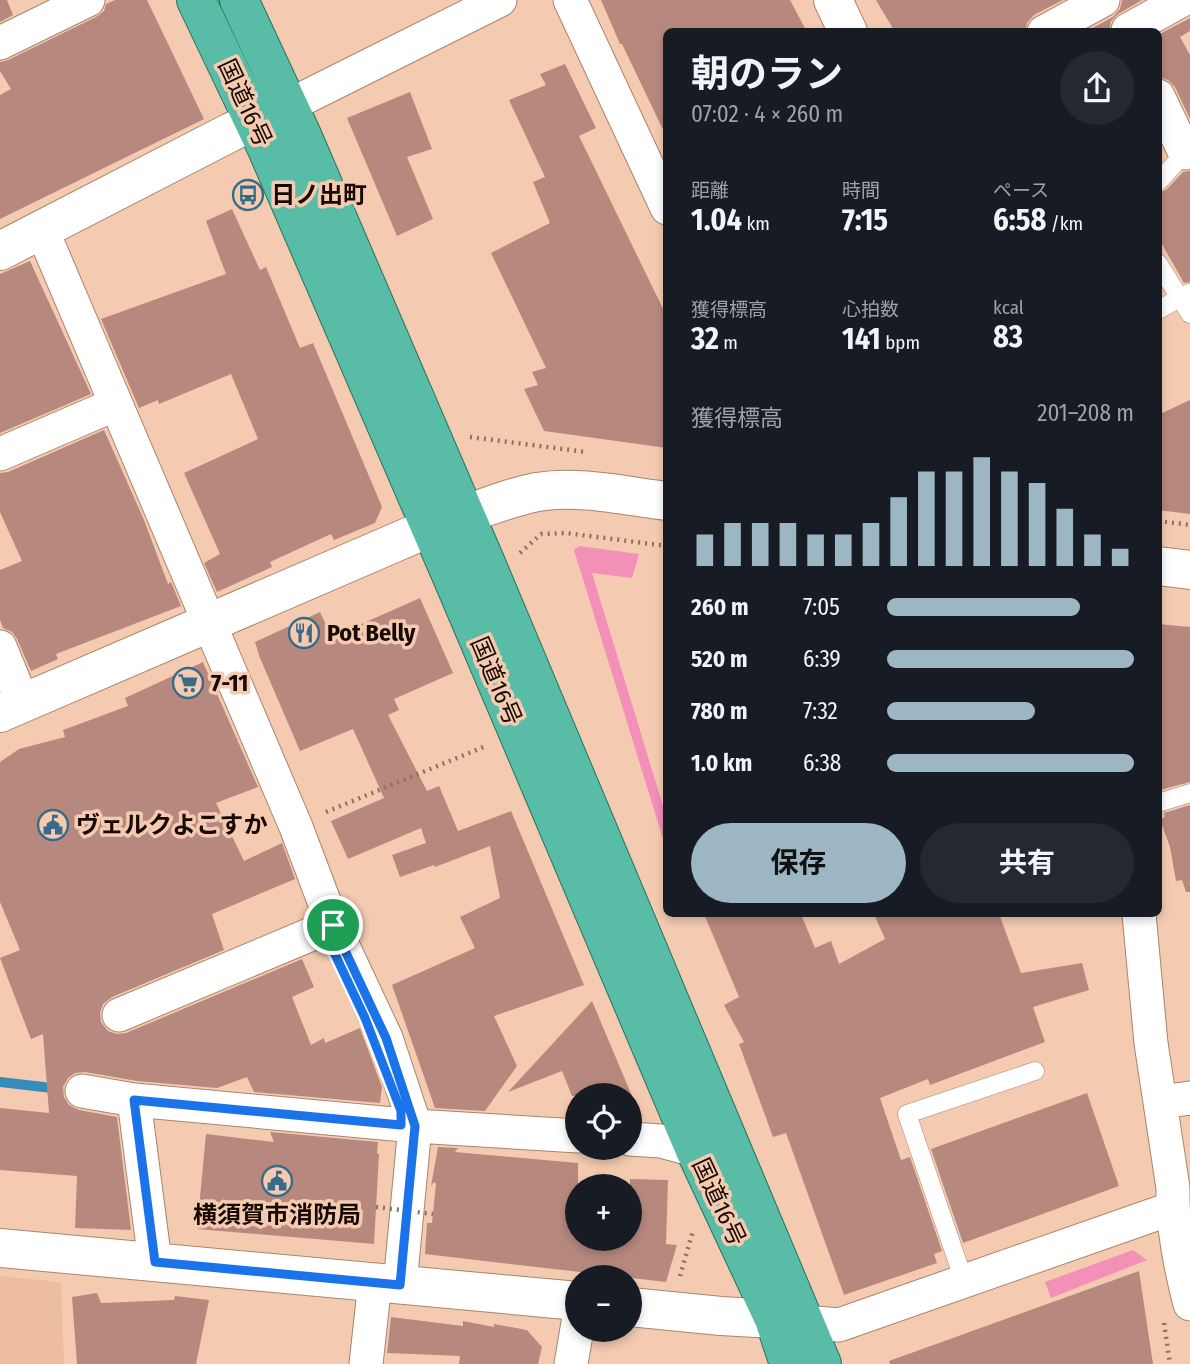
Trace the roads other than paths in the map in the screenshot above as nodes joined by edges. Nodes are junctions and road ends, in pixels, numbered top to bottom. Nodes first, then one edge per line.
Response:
1 (88, 0) edge
2 (196, 0) edge
3 (239, 0) edge
4 (500, 0) edge
5 (570, 0) edge
6 (833, 0) edge
7 (1103, 0) edge
8 (1112, 0) edge
9 (1182, 0) edge
10 (846, 28) edge
11 (1051, 28) edge
12 (1126, 28) edge
13 (1133, 28) edge
14 (0, 43) edge
15 (1162, 104) edge
16 (288, 106) junction
17 (254, 121) junction
18 (1185, 153) joint
19 (1162, 178) edge
20 (663, 199) edge
21 (42, 230) junction
22 (0, 251) edge
23 (1162, 268) edge
24 (1187, 302) edge
25 (1162, 309) edge
26 (116, 404) junction
27 (0, 454) edge
28 (663, 500) edge
29 (465, 516) junction
30 (429, 528) junction
31 (1162, 566) edge
32 (1190, 570) edge
33 (207, 623) junction
34 (0, 647) edge
35 (11, 708) edge
36 (1190, 793) edge
37 (1162, 802) edge
38 (1139, 917) edge
39 (333, 925) junction
40 (119, 1015) dead end
41 (1035, 1071) dead end
42 (82, 1091) dead end
43 (134, 1100) junction
44 (1175, 1100) edge
45 (415, 1126) junction
46 (565, 1135) edge
47 (642, 1140) edge
48 (695, 1150) junction
49 (1173, 1208) junction
50 (0, 1248) edge
51 (155, 1262) junction
52 (964, 1281) junction
53 (388, 1283) junction
54 (565, 1300) edge
55 (1190, 1304) edge
56 (642, 1308) edge
57 (789, 1320) junction
58 (575, 1342) edge
59 (366, 1364) edge
60 (571, 1364) edge
61 (789, 1364) edge
62 (822, 1364) edge

1 - 14 street
2 - 17 highway, 国道16号
3 - 16 highway, 国道16号
4 - 16 street
5 - 20 street
6 - 10 street
7 - 11 street
8 - 12 street
9 - 13 street
15 - 18 street
16 - 17 street
16 - 29 highway, 国道16号
17 - 21 street
17 - 30 highway, 国道16号
18 - 19 lane
21 - 22 street
21 - 26 street
23 - 24 lane
24 - 25 lane
26 - 27 street
26 - 33 street
28 - 29 street
29 - 30 street
29 - 57 highway, 国道16号
30 - 33 street
30 - 48 highway, 国道16号
31 - 32 street
33 - 35 street
33 - 39 street
34 - 35 street
36 - 37 lane
38 - 44 street
39 - 40 street
39 - 45 street
41 - 52 lane
42 - 43 street
43 - 45 street
43 - 51 street
44 - 49 street
45 - 46 street
45 - 53 street
47 - 48 street
48 - 57 highway, 国道16号
49 - 52 street
49 - 55 street
50 - 51 street
51 - 53 street
52 - 57 street
53 - 54 street
53 - 59 street
56 - 57 street
57 - 61 highway, 国道16号
57 - 62 highway, 国道16号
58 - 60 street

